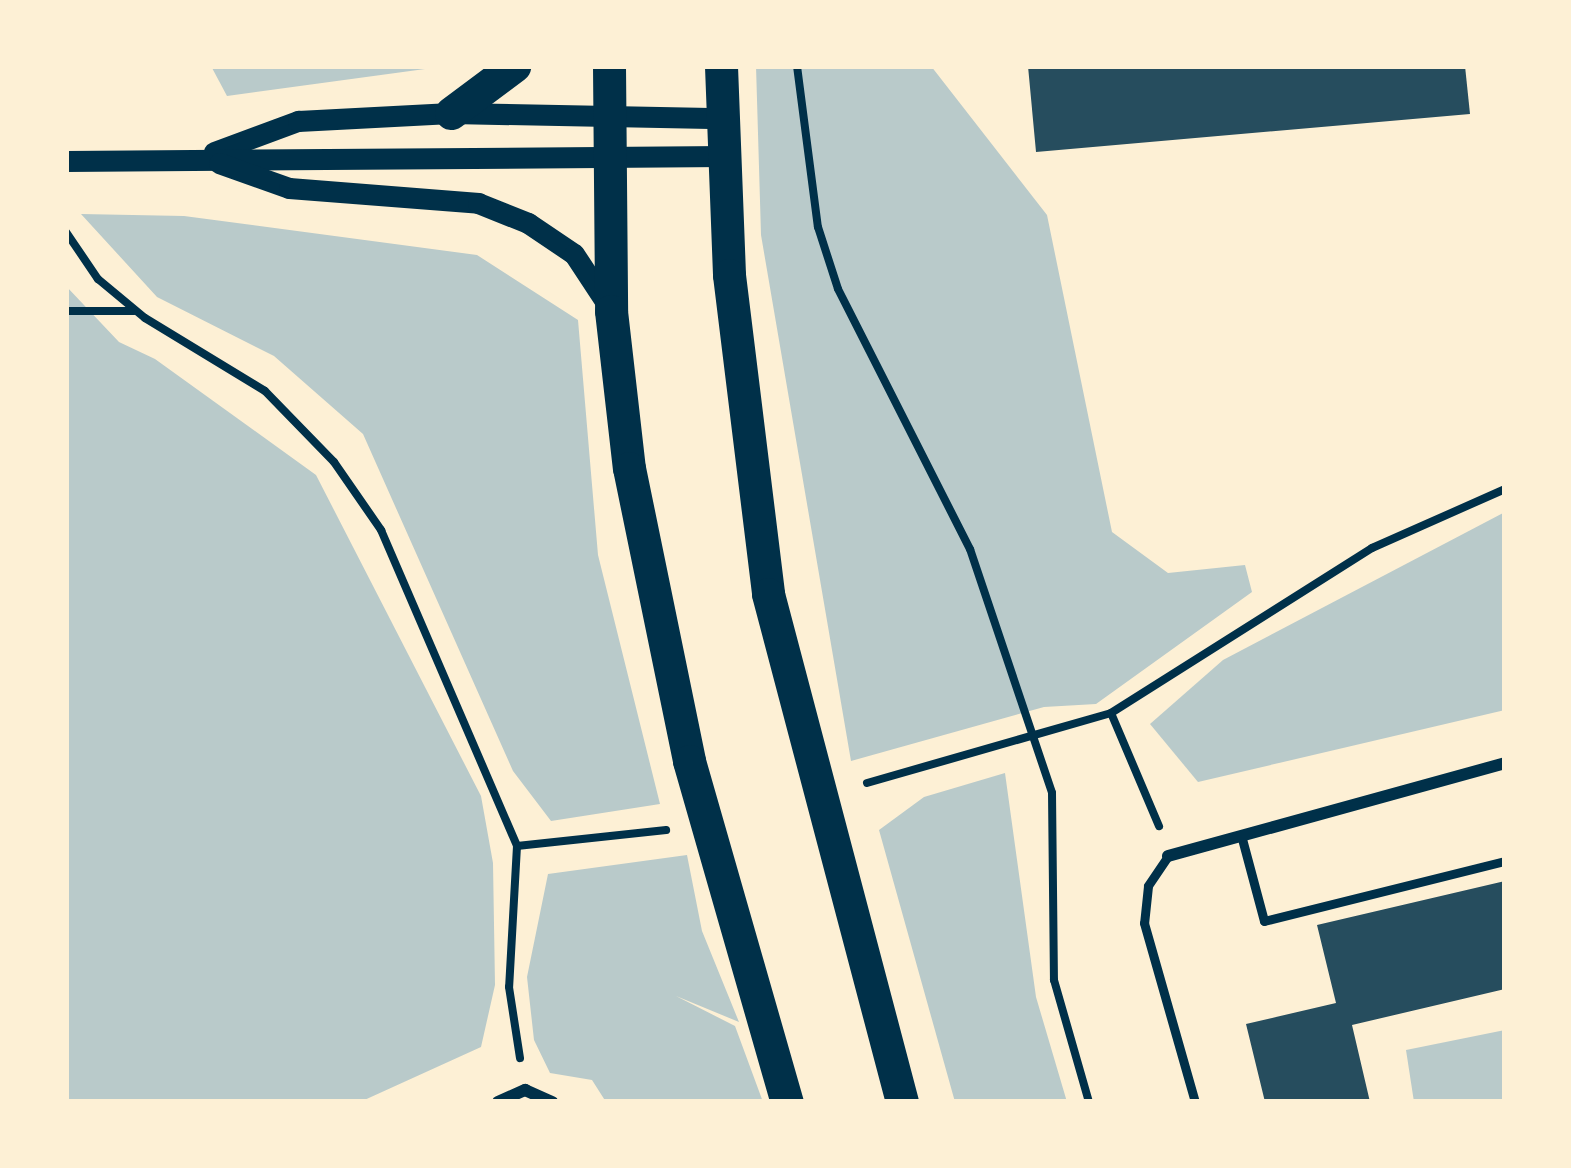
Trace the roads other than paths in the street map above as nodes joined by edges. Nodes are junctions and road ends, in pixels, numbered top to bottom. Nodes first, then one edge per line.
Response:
1 (514, 66) edge
2 (609, 66) edge
3 (722, 66) edge
4 (451, 113) junction
5 (607, 115) junction
6 (723, 118) junction
7 (605, 154) junction
8 (202, 156) junction
9 (725, 156) junction
10 (66, 161) edge
11 (611, 310) junction
12 (1505, 764) edge
13 (1241, 835) junction
14 (1168, 856) joint
15 (1505, 862) edge
16 (498, 1102) edge
17 (552, 1102) edge
18 (788, 1102) edge
19 (902, 1102) edge
20 (1196, 1102) edge

1 - 4 highway
2 - 5 highway
3 - 6 highway
4 - 5 street
4 - 8 street
5 - 6 street
5 - 7 highway
6 - 9 highway
7 - 8 street
7 - 9 street
7 - 11 highway
8 - 10 street
8 - 11 street
9 - 19 highway
11 - 18 highway
12 - 13 street
13 - 14 street
13 - 15 lane
14 - 20 lane
16 - 17 street

